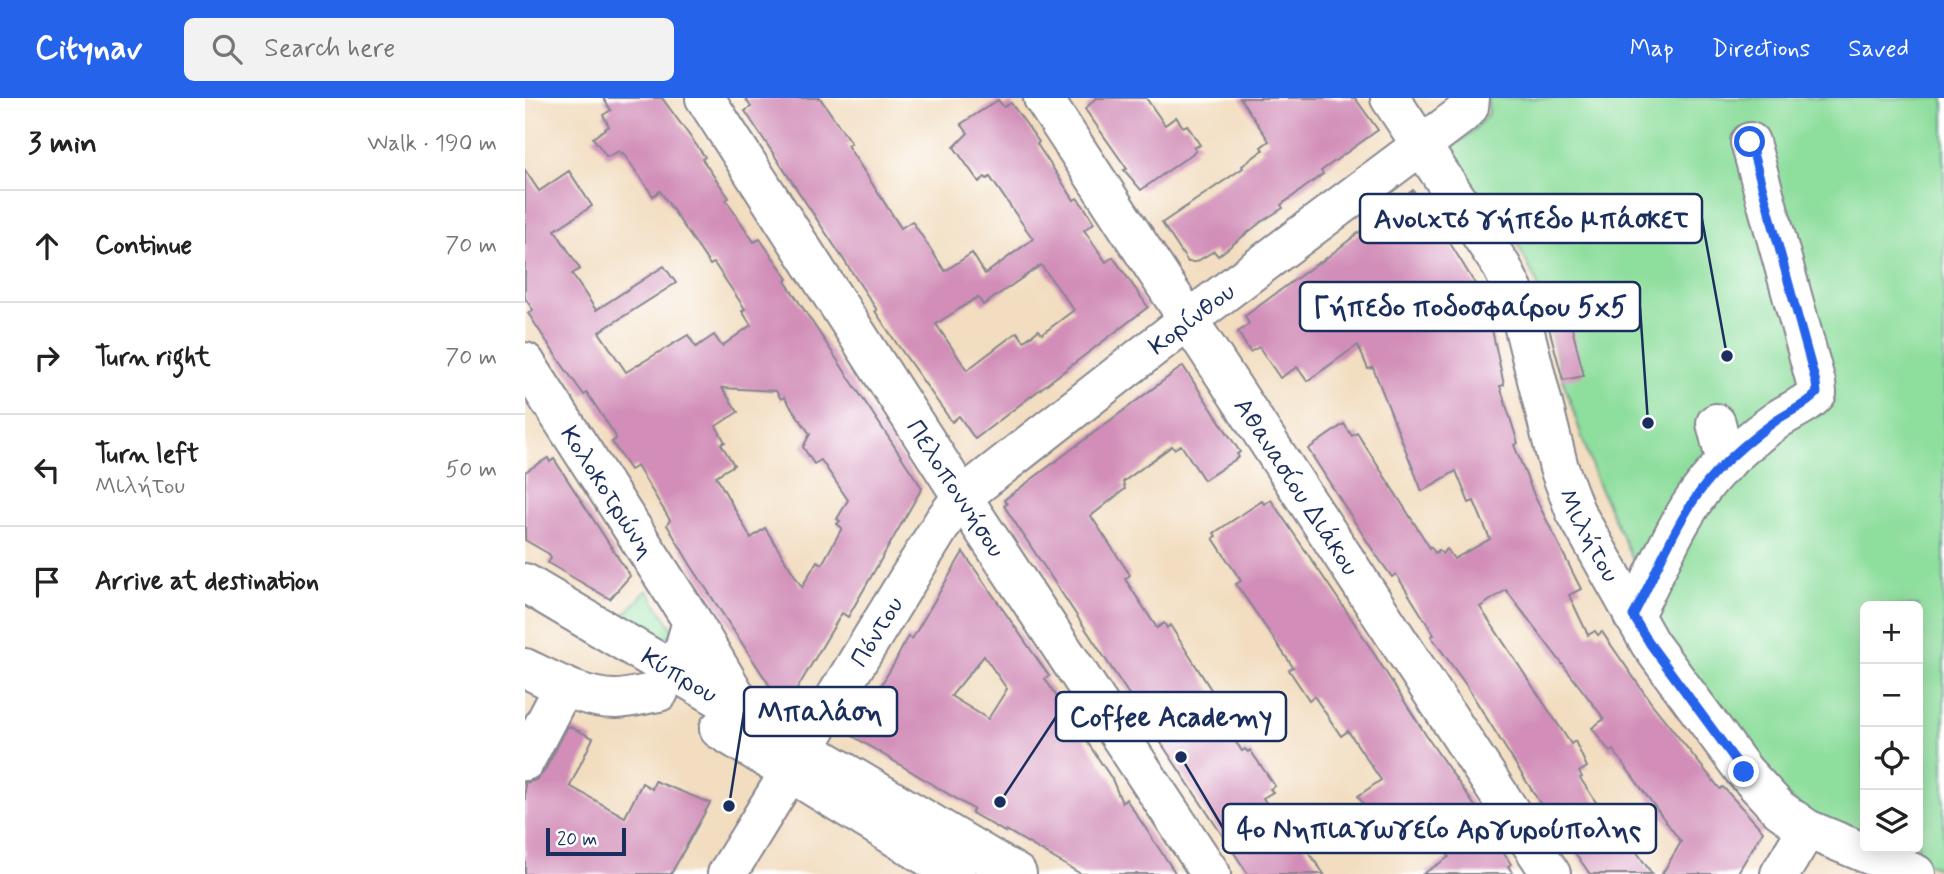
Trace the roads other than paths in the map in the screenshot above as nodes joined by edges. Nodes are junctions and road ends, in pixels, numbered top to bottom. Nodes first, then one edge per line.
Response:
1 (705, 98) edge
2 (1043, 98) edge
3 (1390, 98) edge
4 (1470, 98) edge
5 (1750, 142) dead end
6 (1421, 144) junction
7 (1188, 320) junction
8 (525, 362) edge
9 (1716, 424) dead end
10 (1726, 463) junction
11 (962, 497) junction
12 (525, 583) edge
13 (525, 610) edge
14 (1633, 616) junction
15 (692, 621) junction
16 (525, 668) edge
17 (665, 680) junction
18 (564, 686) junction
19 (747, 715) junction
20 (797, 760) junction
21 (525, 761) edge
22 (1807, 829) junction
23 (727, 874) edge
24 (957, 874) edge
25 (1017, 874) edge
26 (1211, 874) edge
27 (1551, 874) edge
28 (1780, 874) edge
29 (1916, 874) edge

1 - 11 street, Πελοποννήσου
2 - 7 street, Αθανασίου Διάκου
3 - 6 street, Μιλήτου
4 - 6 street, Κορίνθου
5 - 10 street
6 - 7 street, Κορίνθου
6 - 14 street, Μιλήτου
7 - 11 street, Κορίνθου
7 - 27 street, Αθανασίου Διάκου
8 - 15 street, Κολοκοτρώνη
9 - 10 street
10 - 14 street
11 - 20 street, Πόντου
11 - 26 street, Πελοποννήσου
12 - 17 street, Κύπρου
13 - 17 street, Κύπρου
14 - 22 street, Μιλήτου
15 - 17 street
15 - 19 street, Κολοκοτρώνη
16 - 18 street
17 - 18 street
17 - 19 street, Κύπρου
17 - 20 street, Κύπρου
18 - 21 street
19 - 20 street, Κύπρου
20 - 23 street, Πόντου
20 - 24 street, Κύπρου
20 - 25 street, Κύπρου
22 - 28 street
22 - 29 street, Μιλήτου

